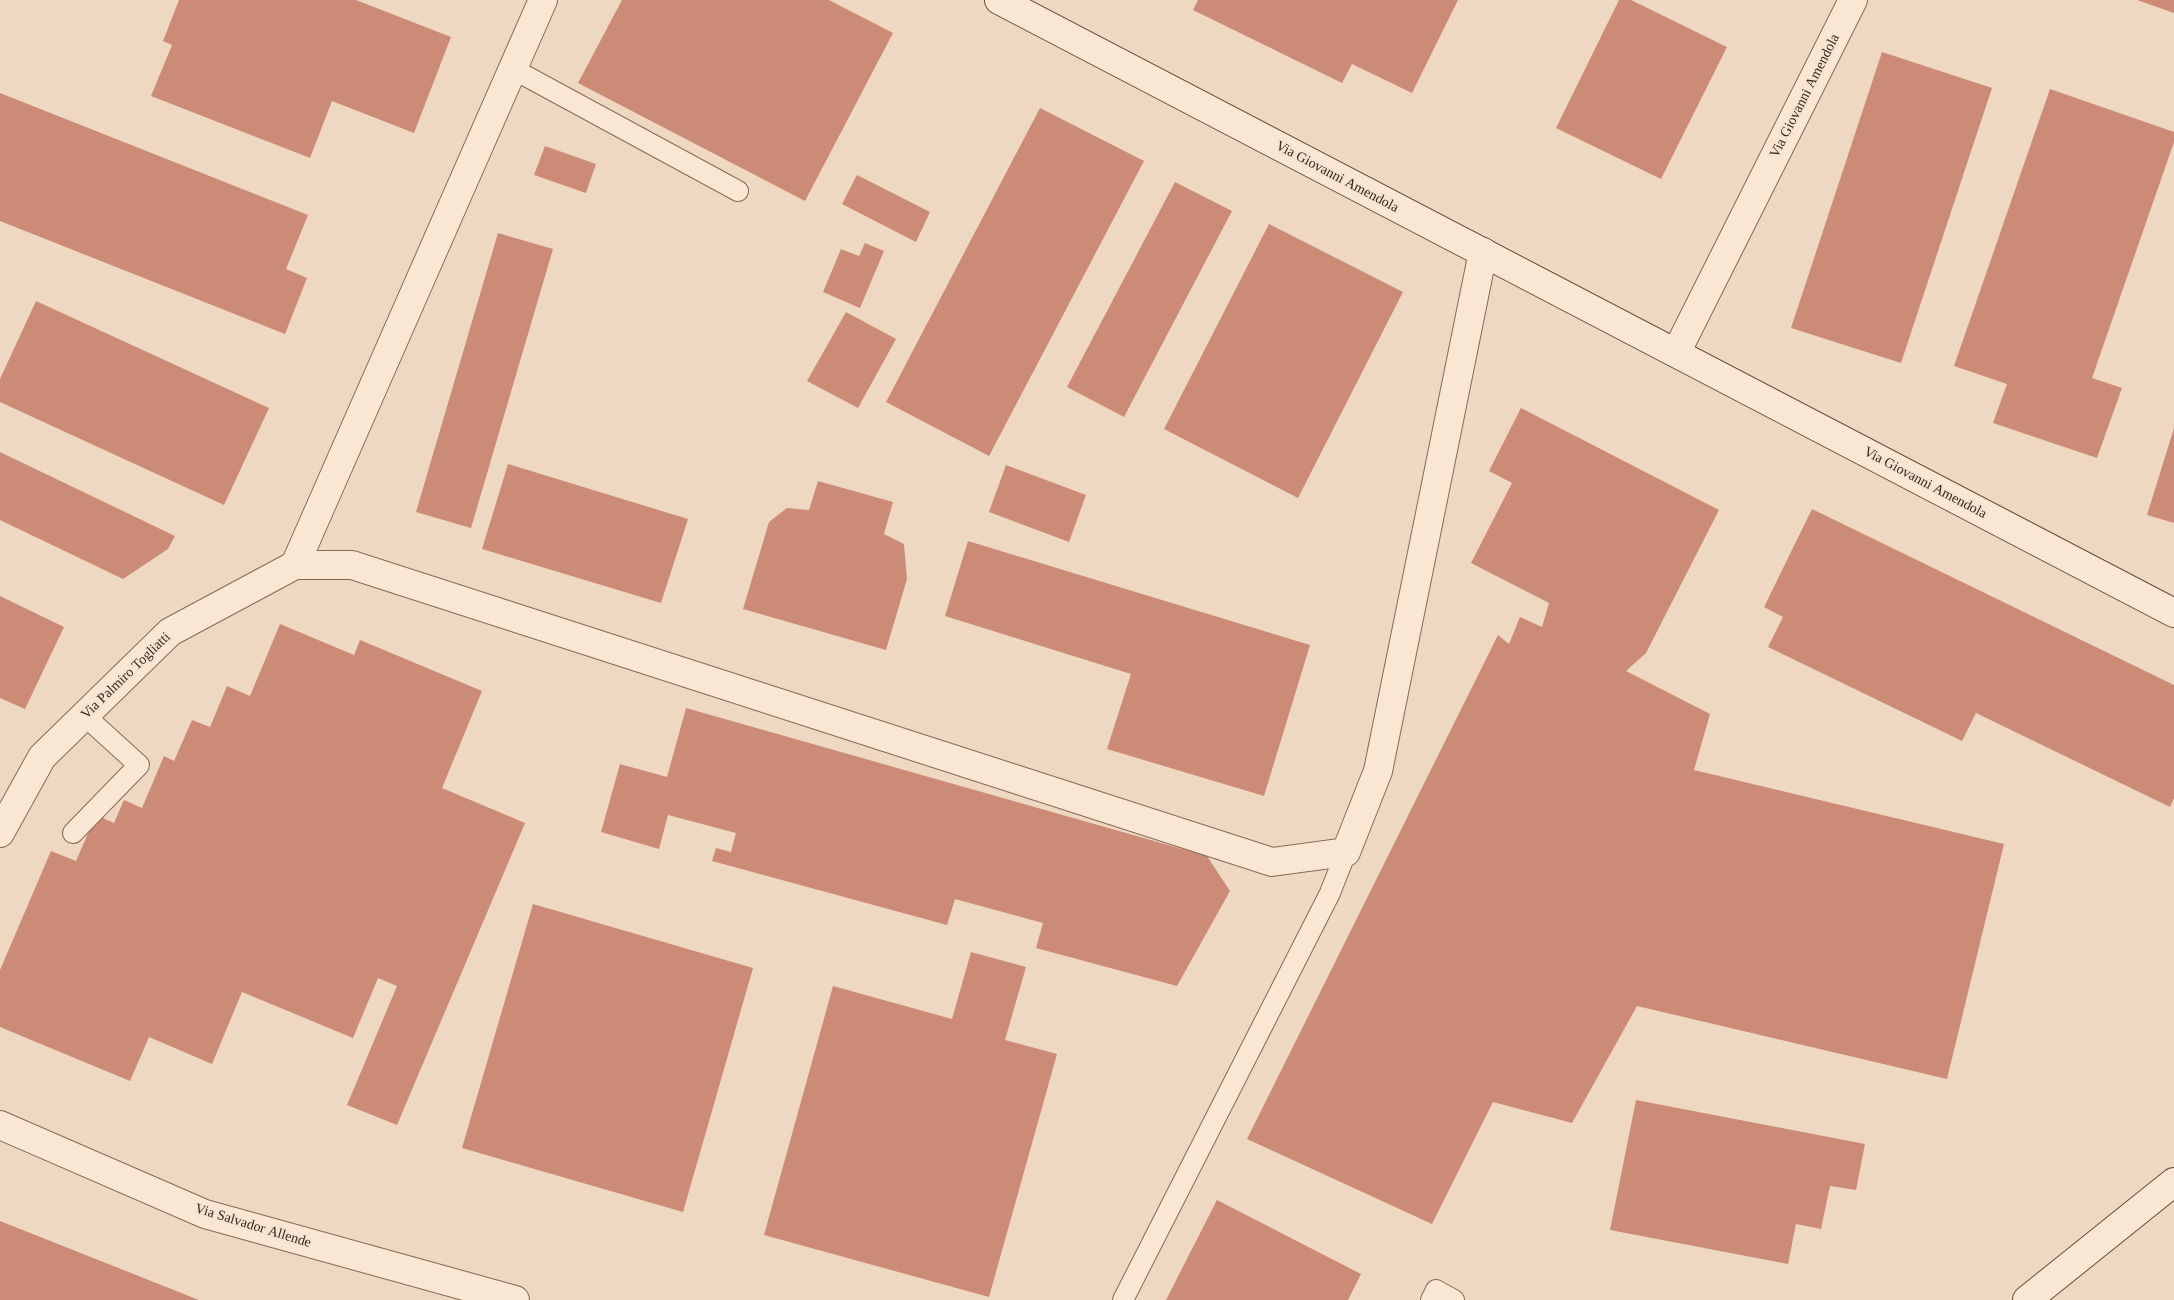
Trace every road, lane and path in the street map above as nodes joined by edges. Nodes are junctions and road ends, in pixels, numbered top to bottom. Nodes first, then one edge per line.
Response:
1 (543, 0) edge
2 (999, 0) edge
3 (1853, 0) edge
4 (513, 68) junction
5 (738, 192) dead end
6 (1483, 252) junction
7 (1676, 353) junction
8 (295, 564) junction
9 (2174, 613) edge
10 (85, 716) junction
11 (73, 833) dead end
12 (0, 834) edge
13 (1346, 852) junction
14 (0, 1125) edge
15 (2174, 1170) edge
16 (2174, 1182) edge
17 (2132, 1214) junction
18 (515, 1300) edge
19 (1123, 1300) edge
20 (1431, 1300) edge
21 (1454, 1300) edge
22 (2027, 1300) edge

1 - 4 street
2 - 6 street, Via Giovanni Amendola
3 - 7 street, Via Giovanni Amendola
4 - 5 lane
4 - 8 street
6 - 7 street, Via Giovanni Amendola
6 - 13 street
7 - 9 street, Via Giovanni Amendola
8 - 10 street, Via Palmiro Togliatti
8 - 13 street
10 - 11 lane
10 - 12 street, Via Palmiro Togliatti
13 - 19 lane
14 - 18 street, Via Salvador Allende
15 - 17 street
16 - 17 street
17 - 22 street
20 - 21 lane

